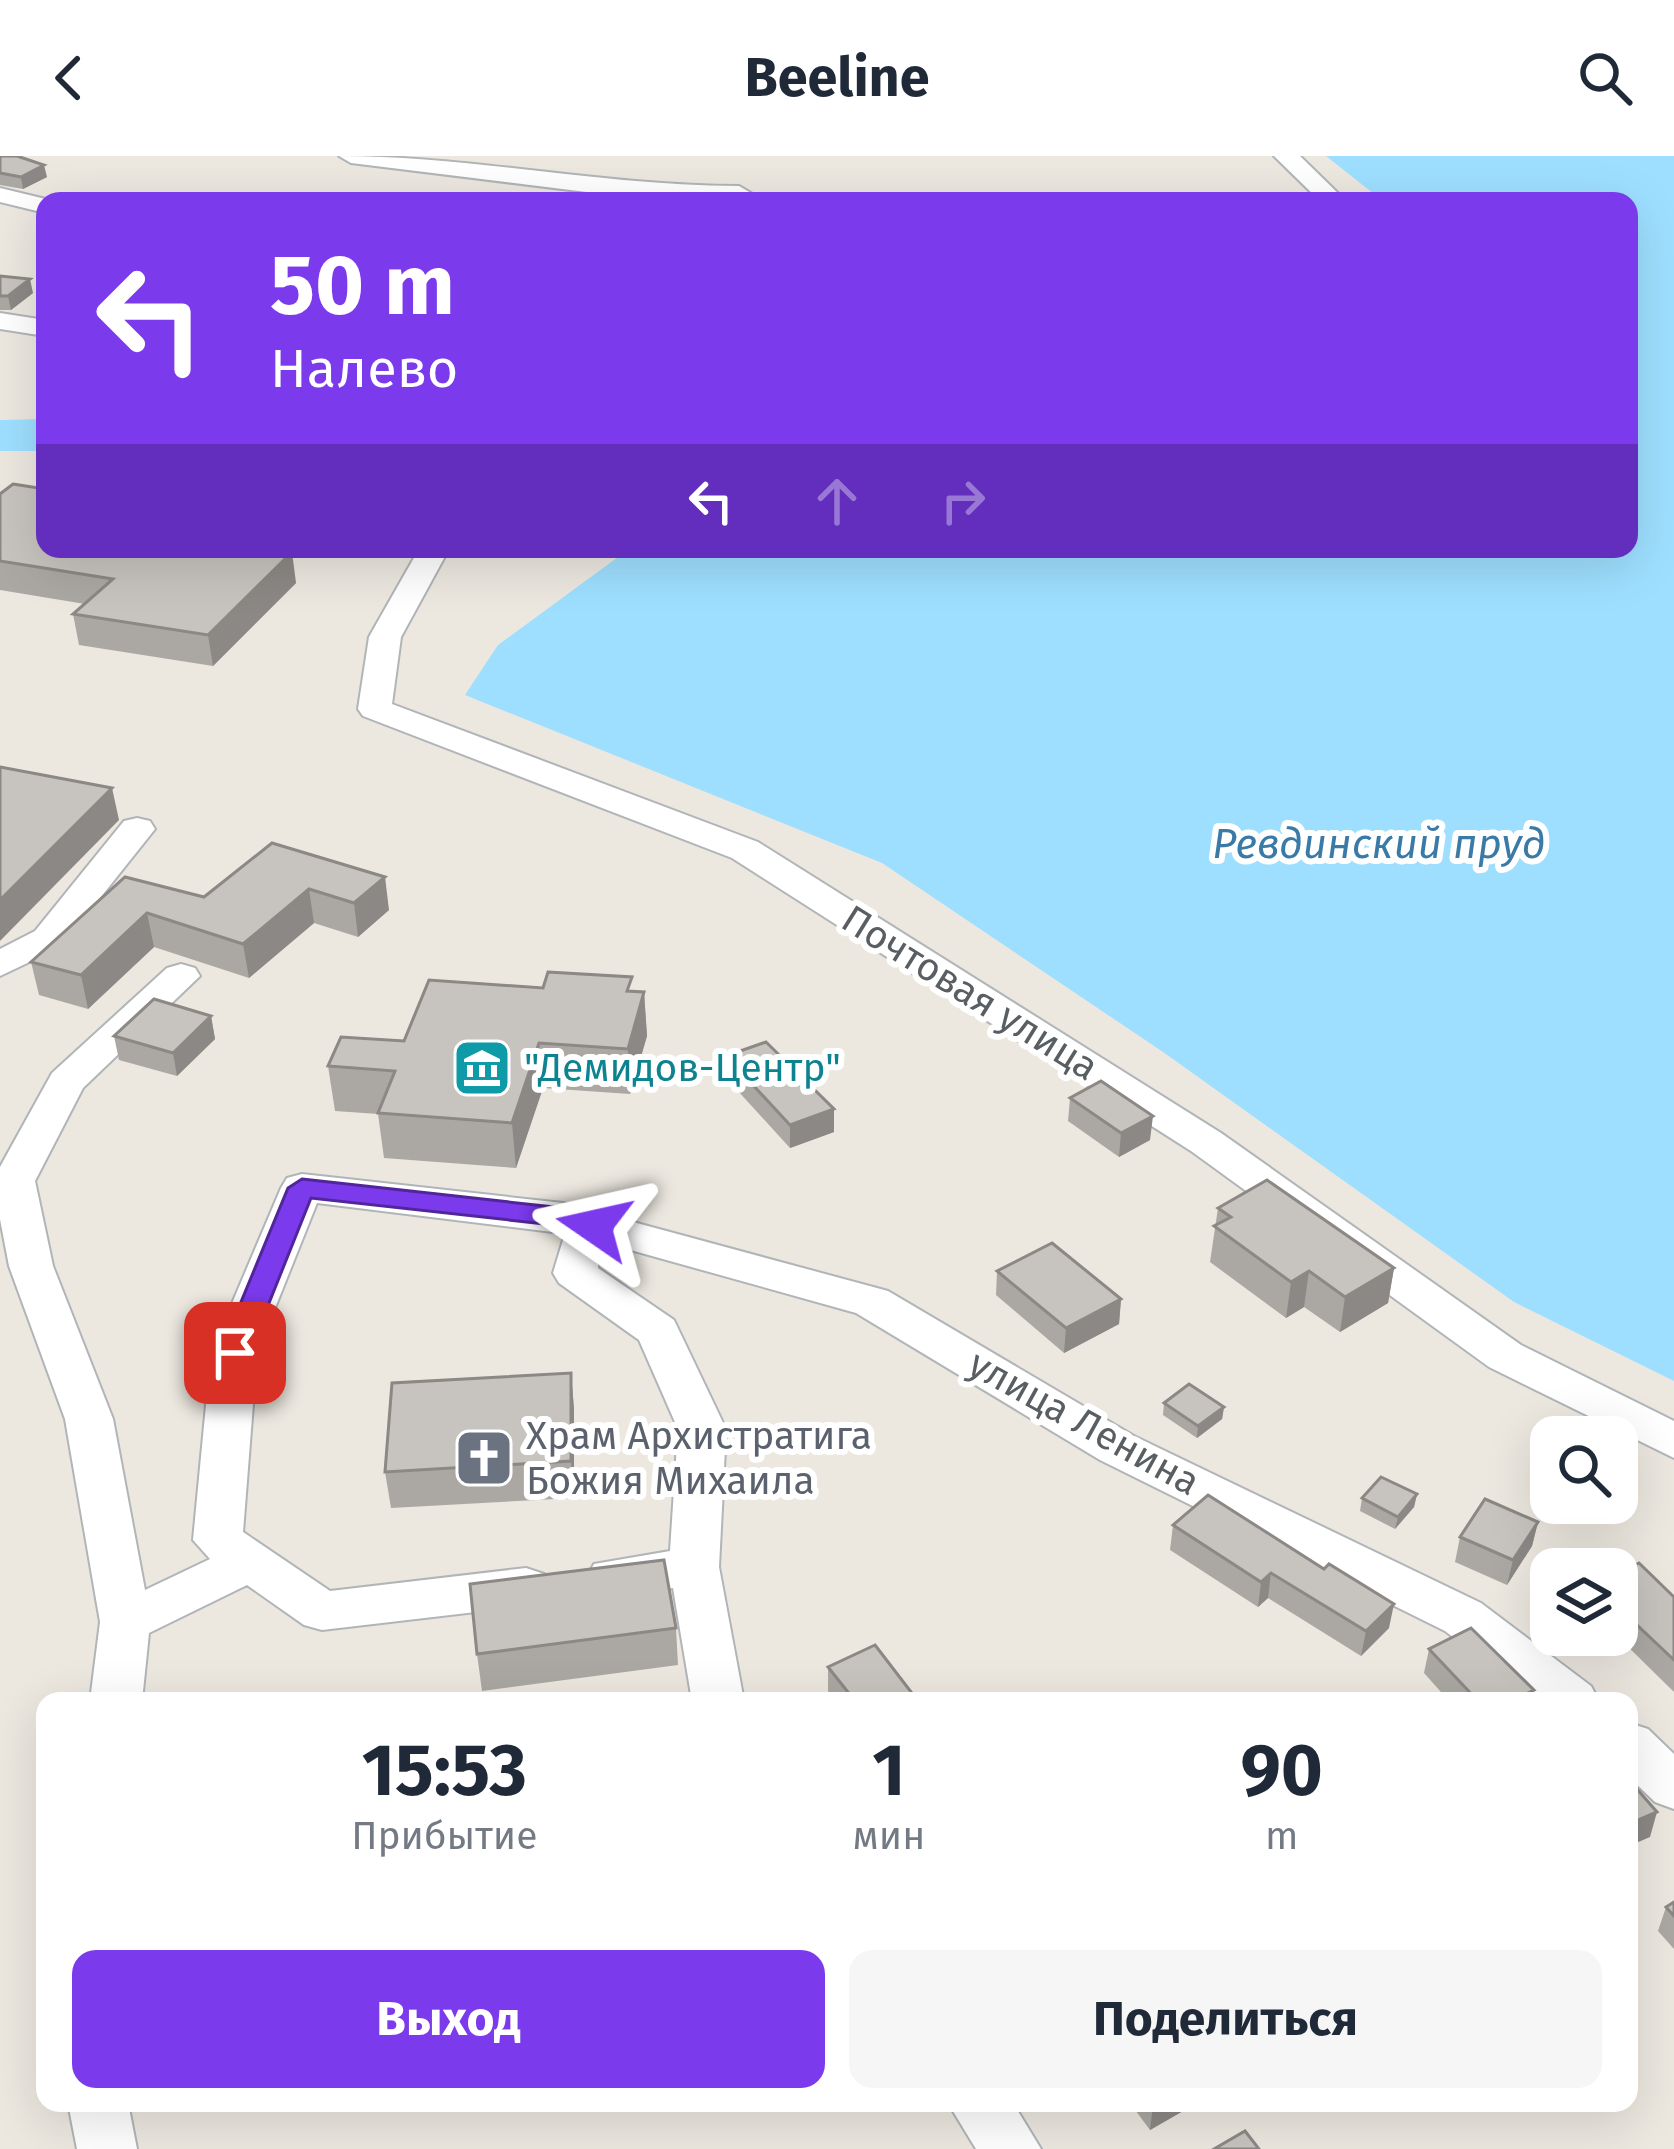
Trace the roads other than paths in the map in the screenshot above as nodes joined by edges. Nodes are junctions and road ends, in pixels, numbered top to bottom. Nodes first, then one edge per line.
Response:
1 (351, 156) edge
2 (1286, 156) edge
3 (612, 192) edge
4 (1324, 192) edge
5 (0, 196) edge
6 (36, 204) edge
7 (0, 321) edge
8 (36, 327) edge
9 (429, 558) edge
10 (137, 829) dead end
11 (0, 964) edge
12 (182, 976) dead end
13 (626, 1234) junction
14 (1674, 1441) edge
15 (249, 1562) junction
16 (694, 1567) junction
17 (125, 1622) junction
18 (117, 1692) edge
19 (716, 1692) edge
20 (1561, 1692) edge
21 (1638, 1753) edge
22 (1674, 1787) edge
23 (100, 2112) edge
24 (985, 2112) edge
25 (107, 2149) edge
26 (1012, 2149) edge

1 - 3 street
2 - 4 street
5 - 6 street
7 - 8 street
9 - 14 street, Почтовая улица
10 - 11 street
12 - 17 street
13 - 15 street, улица Ленина
13 - 16 street
13 - 20 street, улица Ленина
15 - 16 street
15 - 17 street
16 - 19 street
17 - 18 street
21 - 22 street
23 - 25 street
24 - 26 street

